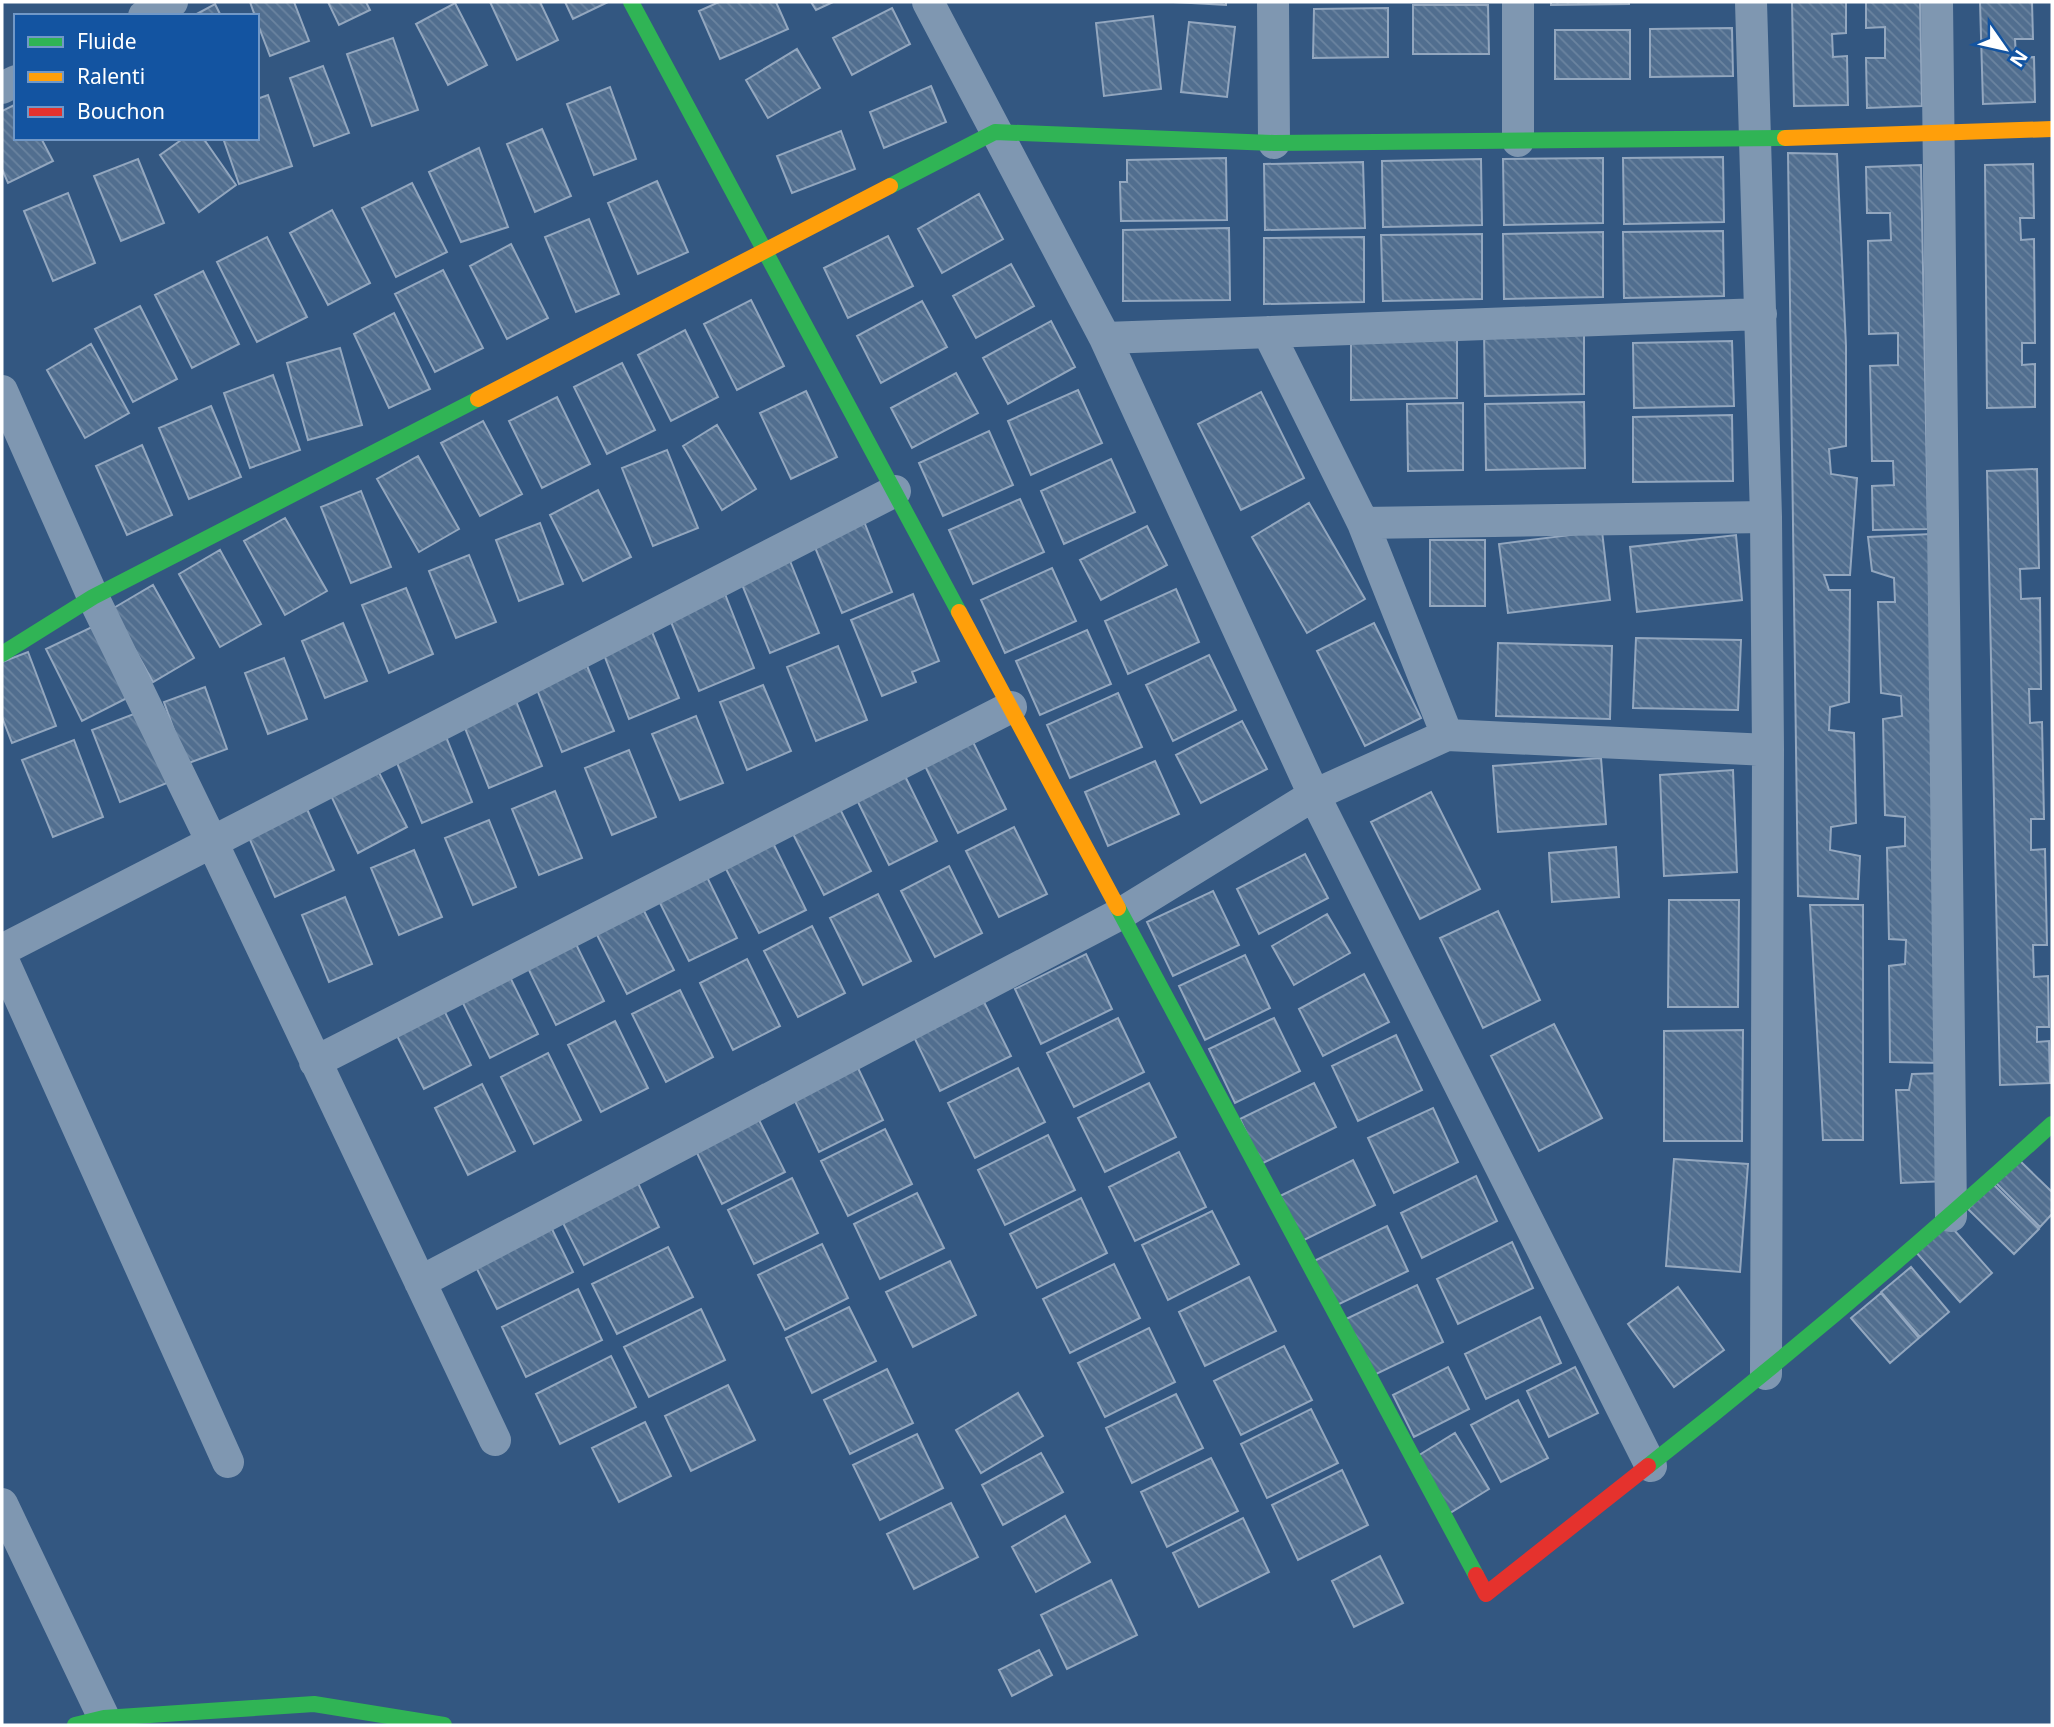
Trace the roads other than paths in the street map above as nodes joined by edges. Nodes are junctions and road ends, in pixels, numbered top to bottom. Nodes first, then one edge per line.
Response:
1 (172, 2) edge
2 (631, 2) edge
3 (928, 2) edge
4 (1273, 2) edge
5 (1518, 2) edge
6 (1751, 2) edge
7 (1937, 2) edge
8 (148, 14) edge
9 (2052, 129) edge
10 (995, 132) junction
11 (1940, 133) junction
12 (1754, 139) junction
13 (1518, 141) junction
14 (1274, 143) junction
15 (766, 252) junction
16 (1761, 314) junction
17 (1268, 332) junction
18 (1105, 338) junction
19 (2, 391) edge
20 (894, 491) junction
21 (1766, 517) junction
22 (1363, 523) junction
23 (93, 597) junction
24 (2, 654) edge
25 (1011, 708) junction
26 (1447, 735) junction
27 (1768, 750) junction
28 (1314, 795) junction
29 (212, 842) junction
30 (1122, 912) junction
31 (2, 950) edge
32 (2, 958) edge
33 (315, 1062) junction
34 (2052, 1124) edge
35 (1951, 1216) junction
36 (420, 1282) junction
37 (1766, 1374) junction
38 (495, 1440) dead end
39 (228, 1462) dead end
40 (1651, 1466) junction
41 (2, 1504) edge
42 (89, 1722) edge
43 (444, 1725) edge

1 - 8 street
2 - 15 street
3 - 10 street
4 - 14 street
5 - 13 street
6 - 12 street
7 - 11 street
9 - 11 street
10 - 14 street
10 - 15 street
10 - 18 street
11 - 12 street
11 - 35 street
12 - 13 street
12 - 16 street
13 - 14 street
15 - 20 street
15 - 23 street
16 - 17 street
16 - 21 street
17 - 18 street
17 - 22 street
18 - 28 street
19 - 23 street
20 - 25 street
20 - 29 street
21 - 22 street
21 - 27 street
22 - 26 street
23 - 24 street
23 - 29 street
25 - 30 street
25 - 33 street
26 - 27 street
26 - 28 street
27 - 37 street
28 - 30 street
28 - 40 street
29 - 31 street
29 - 33 street
30 - 36 street
30 - 40 street
32 - 39 street
33 - 36 street
34 - 35 street
35 - 37 street
36 - 38 street
37 - 40 street
41 - 42 street
42 - 43 street

